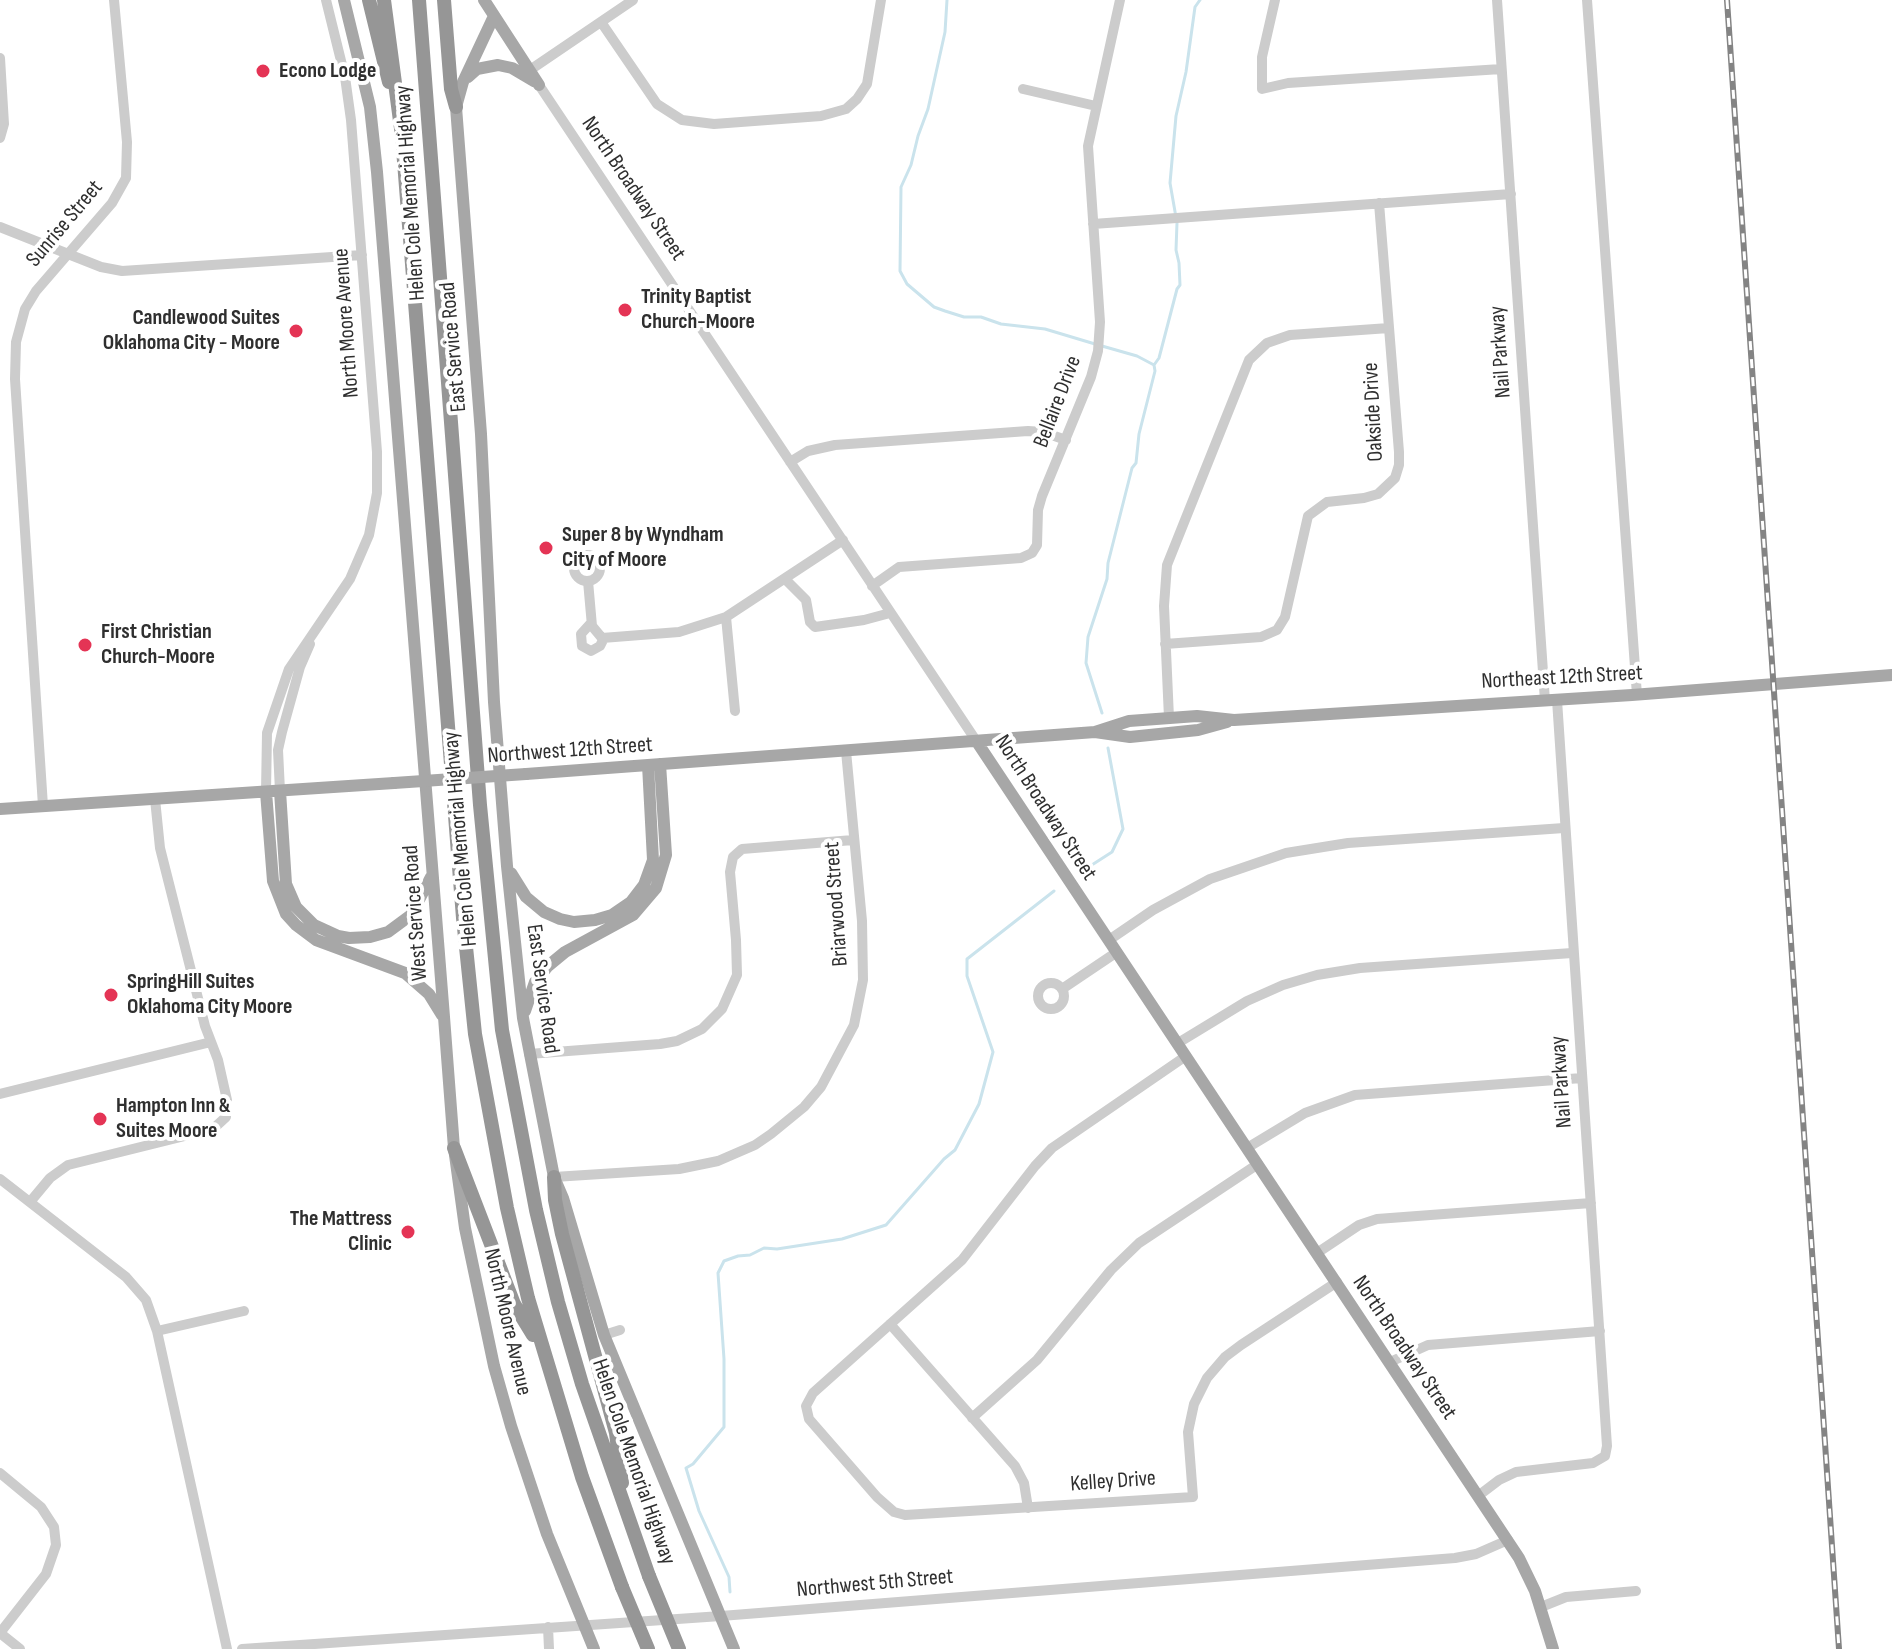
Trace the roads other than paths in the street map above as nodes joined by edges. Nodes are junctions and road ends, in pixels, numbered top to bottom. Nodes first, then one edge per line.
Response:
1 (114, 0) edge
2 (326, 0) edge
3 (344, 0) edge
4 (369, 0) edge
5 (384, 0) edge
6 (419, 0) edge
7 (444, 0) edge
8 (484, 0) edge
9 (633, 0) edge
10 (881, 0) edge
11 (1120, 0) edge
12 (1275, 0) edge
13 (1497, 0) edge
14 (1587, 0) edge
15 (494, 16) junction
16 (601, 22) junction
17 (0, 61) edge
18 (1501, 69) junction
19 (530, 70) junction
20 (463, 82) junction
21 (539, 85) junction
22 (1023, 89) dead end
23 (1096, 106) junction
24 (456, 107) junction
25 (402, 136) junction
26 (0, 138) edge
27 (1511, 194) junction
28 (1379, 203) junction
29 (1093, 224) junction
30 (0, 227) edge
31 (67, 254) junction
32 (362, 255) junction
33 (1389, 328) junction
34 (1066, 440) junction
35 (790, 462) junction
36 (843, 540) junction
37 (785, 579) junction
38 (588, 581) dead end
39 (872, 586) junction
40 (890, 613) junction
41 (726, 617) junction
42 (591, 623) junction
43 (316, 631) junction
44 (604, 638) junction
45 (1165, 644) junction
46 (1892, 675) edge
47 (1637, 695) junction
48 (1551, 700) junction
49 (735, 711) dead end
50 (1169, 718) junction
51 (1234, 720) junction
52 (1095, 732) junction
53 (1174, 732) junction
54 (977, 742) junction
55 (846, 751) junction
56 (654, 764) junction
57 (280, 791) junction
58 (266, 792) junction
59 (155, 799) junction
60 (43, 806) junction
61 (0, 809) edge
62 (1564, 828) junction
63 (853, 840) junction
64 (507, 866) junction
65 (432, 874) junction
66 (1109, 940) junction
67 (1117, 952) junction
68 (1572, 953) junction
69 (1062, 989) dead end
70 (444, 1017) junction
71 (523, 1018) junction
72 (211, 1042) junction
73 (1178, 1043) junction
74 (529, 1054) junction
75 (1186, 1056) junction
76 (1582, 1078) junction
77 (0, 1094) edge
78 (454, 1148) junction
79 (1247, 1148) junction
80 (1258, 1164) junction
81 (554, 1177) junction
82 (0, 1179) edge
83 (30, 1202) junction
84 (1591, 1203) junction
85 (1317, 1253) junction
86 (1337, 1282) junction
87 (244, 1311) dead end
88 (890, 1324) junction
89 (620, 1330) dead end
90 (157, 1331) junction
91 (1600, 1331) junction
92 (604, 1335) junction
93 (541, 1349) junction
94 (1390, 1362) junction
95 (972, 1418) junction
96 (0, 1473) edge
97 (1478, 1496) junction
98 (1028, 1508) junction
99 (625, 1511) junction
100 (1508, 1540) junction
101 (1636, 1591) dead end
102 (1541, 1607) junction
103 (721, 1616) junction
104 (584, 1624) junction
105 (548, 1627) junction
106 (0, 1633) edge
107 (20, 1649) edge
108 (227, 1649) edge
109 (242, 1649) edge
110 (549, 1649) edge
111 (594, 1649) edge
112 (648, 1649) edge
113 (679, 1649) edge
114 (734, 1649) edge
115 (1553, 1649) edge

1 - 31 street, Sunrise Street
2 - 32 street, North Moore Avenue
3 - 65 main road, West Service Road
4 - 25 highway
5 - 25 highway, Helen Cole Memorial Highway
6 - 99 highway, Helen Cole Memorial Highway
7 - 24 highway
8 - 15 main road, North Broadway Street
9 - 16 street
10 - 16 street
11 - 23 street, Bellaire Drive
12 - 18 street
13 - 18 street, Nail Parkway
14 - 47 street
15 - 19 main road, North Broadway Street
15 - 20 main road, East Service Road
16 - 19 street
17 - 26 street
18 - 27 street, Nail Parkway
19 - 21 main road, North Broadway Street
20 - 21 main road
20 - 24 main road, East Service Road
21 - 35 street, North Broadway Street
22 - 23 street
23 - 29 street, Bellaire Drive
24 - 64 main road, East Service Road
25 - 93 highway, Helen Cole Memorial Highway
27 - 28 street
27 - 48 street, Nail Parkway
28 - 29 street
28 - 33 street, Oakside Drive
29 - 34 street, Bellaire Drive
30 - 31 street
31 - 32 street
31 - 60 street, Sunrise Street
32 - 43 street, North Moore Avenue
33 - 45 street
33 - 45 street, Oakside Drive
34 - 35 street
34 - 39 street, Bellaire Drive
35 - 36 street, North Broadway Street
36 - 37 street
36 - 39 street, North Broadway Street
37 - 40 street
37 - 41 street
38 - 42 street
39 - 40 street, North Broadway Street
40 - 54 street, North Broadway Street
41 - 44 street
41 - 49 street
42 - 44 street
42 - 44 street
43 - 57 street, North Moore Avenue
43 - 58 street, North Moore Avenue
45 - 50 street
46 - 47 main road, Northeast 12th Street
47 - 48 main road, Northeast 12th Street
48 - 51 main road, Northeast 12th Street
48 - 62 street, Nail Parkway
50 - 51 main road, Northeast 12th Street
50 - 52 main road, Northeast 12th Street
50 - 53 main road
51 - 53 main road, Northeast 12th Street
52 - 53 main road, Northeast 12th Street
52 - 54 main road, Northwest 12th Street
54 - 55 main road, Northwest 12th Street
54 - 66 main road, North Broadway Street
55 - 56 main road, Northwest 12th Street
55 - 63 street, Briarwood Street
56 - 57 main road, Northwest 12th Street, bridge
56 - 64 main road
56 - 71 main road
57 - 58 main road, Northwest 12th Street
57 - 65 main road
58 - 59 main road, Northwest 12th Street
58 - 70 main road
59 - 60 main road, Northwest 12th Street
59 - 72 street
60 - 61 main road, Northwest 12th Street
62 - 66 street
62 - 68 street, Nail Parkway
63 - 74 street
63 - 81 street, Briarwood Street
64 - 71 main road, East Service Road
65 - 70 main road, West Service Road
66 - 67 main road, North Broadway Street
67 - 69 street
67 - 73 main road, North Broadway Street
68 - 73 street
68 - 76 street, Nail Parkway
70 - 78 main road, North Moore Avenue
71 - 74 main road, East Service Road
72 - 77 street
72 - 83 street
73 - 75 main road, North Broadway Street
74 - 81 main road, East Service Road
75 - 79 main road, North Broadway Street
75 - 88 street
76 - 79 street
76 - 84 street, Nail Parkway
78 - 93 highway
78 - 104 main road, North Moore Avenue
79 - 80 main road, North Broadway Street
80 - 85 main road, North Broadway Street
80 - 95 street
81 - 92 main road, East Service Road
81 - 99 highway
82 - 83 street
83 - 90 street
84 - 85 street
84 - 91 street, Nail Parkway
85 - 86 main road, North Broadway Street
86 - 94 main road, North Broadway Street
86 - 98 street, Kelley Drive
87 - 90 street
88 - 95 street
88 - 98 street, Kelley Drive
89 - 92 street
90 - 108 street
91 - 94 street
91 - 97 street, Nail Parkway
92 - 103 main road, East Service Road
93 - 112 highway, Helen Cole Memorial Highway, bridge
94 - 97 main road, North Broadway Street
95 - 98 street
96 - 106 street
97 - 100 main road, North Broadway Street
99 - 113 highway, Helen Cole Memorial Highway, bridge
100 - 102 main road, North Broadway Street
100 - 103 street, Northwest 5th Street
101 - 102 street
102 - 115 main road, North Broadway Street
103 - 104 street, Northwest 5th Street
103 - 114 main road, East Service Road
104 - 105 street, Northwest 5th Street
104 - 111 main road
105 - 109 street, Northwest 5th Street
105 - 110 street
106 - 107 street

